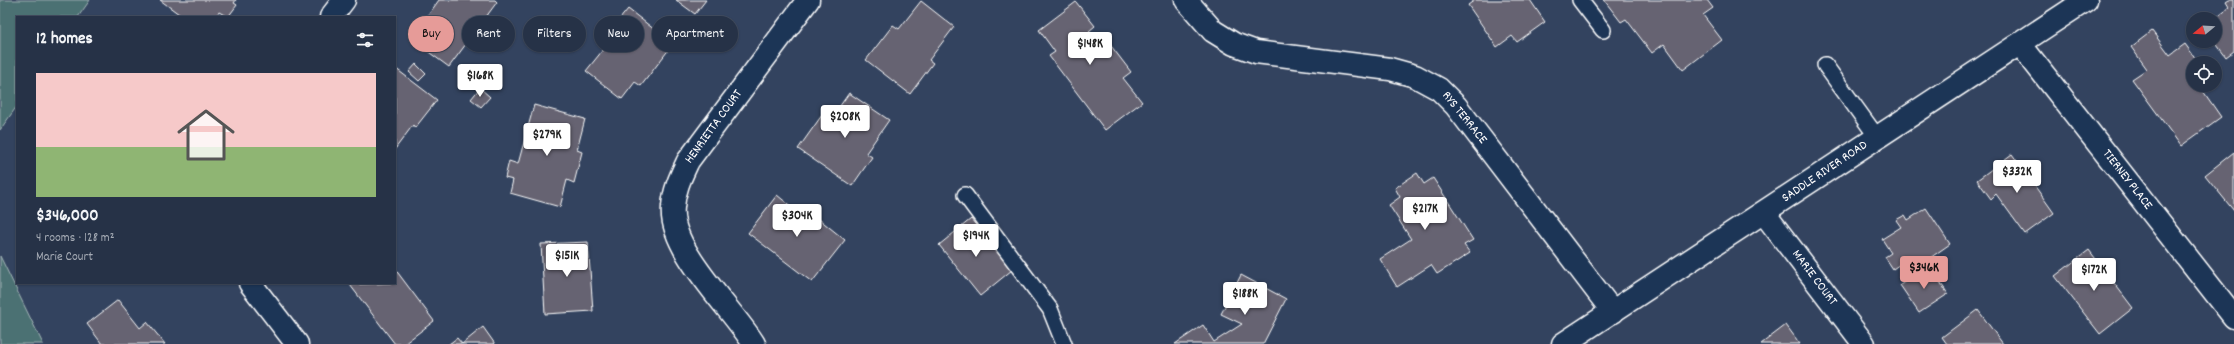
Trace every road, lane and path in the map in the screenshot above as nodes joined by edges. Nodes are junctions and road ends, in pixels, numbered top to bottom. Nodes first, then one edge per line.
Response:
1 (344, 0) edge
2 (808, 0) edge
3 (1186, 0) edge
4 (1580, 0) edge
5 (2086, 0) edge
6 (332, 16) edge
7 (1603, 30) dead end
8 (2020, 44) junction
9 (1825, 65) dead end
10 (1877, 138) junction
11 (965, 195) dead end
12 (1764, 213) junction
13 (251, 284) edge
14 (1613, 312) junction
15 (2234, 317) edge
16 (296, 344) edge
17 (754, 344) edge
18 (1064, 344) edge
19 (1563, 344) edge
20 (1864, 344) edge

1 - 6 street
2 - 17 street, HENRIETTA COURT
3 - 14 street, RYS TERRACE
4 - 7 lane
5 - 8 street, SADDLE RIVER ROAD
8 - 10 street, SADDLE RIVER ROAD
8 - 15 street, TIERNEY PLACE
9 - 10 lane
10 - 12 street, SADDLE RIVER ROAD
11 - 18 lane
12 - 14 street, SADDLE RIVER ROAD
12 - 20 street, MARIE COURT
13 - 16 street
14 - 19 street, SADDLE RIVER ROAD

